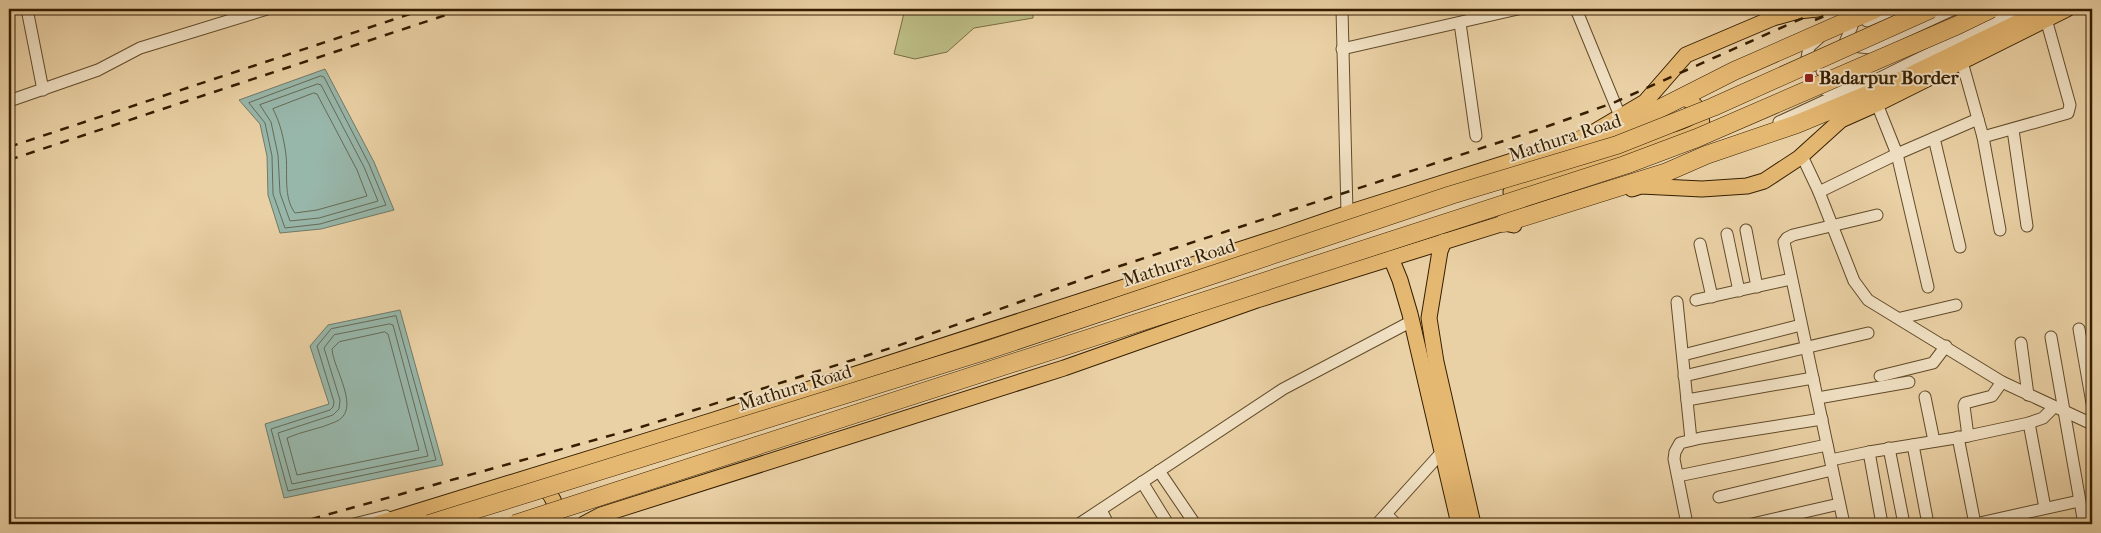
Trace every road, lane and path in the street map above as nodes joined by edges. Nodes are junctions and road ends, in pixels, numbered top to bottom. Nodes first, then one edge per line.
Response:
1 (27, 9) edge
2 (267, 9) edge
3 (1342, 9) edge
4 (1518, 9) edge
5 (1576, 9) edge
6 (1818, 9) edge
7 (1875, 9) edge
8 (1895, 9) edge
9 (1931, 9) edge
10 (1954, 9) edge
11 (1991, 9) edge
12 (2019, 9) edge
13 (2067, 9) edge
14 (2046, 14) edge
15 (1460, 23) junction
16 (1852, 26) junction
17 (1844, 45) junction
18 (1342, 50) junction
19 (1962, 62) junction
20 (1811, 77) junction
21 (1852, 88) junction
22 (43, 90) junction
23 (1683, 97) junction
24 (9, 101) edge
25 (1877, 104) junction
26 (1620, 116) junction
27 (1978, 119) junction
28 (2013, 130) junction
29 (1476, 136) dead end
30 (1983, 137) junction
31 (1934, 138) junction
32 (1582, 139) junction
33 (1897, 154) junction
34 (1706, 155) junction
35 (1802, 156) junction
36 (1494, 167) junction
37 (1511, 192) junction
38 (1819, 192) junction
39 (1347, 213) junction
40 (1877, 215) dead end
41 (1332, 218) junction
42 (1510, 221) junction
43 (2027, 226) dead end
44 (1832, 227) junction
45 (1746, 230) dead end
46 (2000, 230) dead end
47 (1727, 234) dead end
48 (1444, 241) junction
49 (1700, 244) dead end
50 (1960, 247) dead end
51 (1391, 258) junction
52 (1356, 269) junction
53 (1791, 279) junction
54 (1757, 286) junction
55 (1928, 287) dead end
56 (1739, 291) junction
57 (1712, 297) junction
58 (1696, 300) dead end
59 (1677, 302) dead end
60 (1956, 305) dead end
61 (1901, 318) junction
62 (1412, 321) junction
63 (1801, 325) junction
64 (2079, 329) dead end
65 (1868, 333) dead end
66 (2051, 337) dead end
67 (2021, 343) dead end
68 (1946, 346) junction
69 (1807, 348) junction
70 (1682, 355) junction
71 (1684, 376) junction
72 (1880, 376) dead end
73 (1813, 378) junction
74 (1909, 382) dead end
75 (2002, 382) junction
76 (2028, 395) junction
77 (1925, 397) dead end
78 (1818, 398) junction
79 (1687, 400) junction
80 (2092, 403) edge
81 (2054, 407) junction
82 (2066, 413) junction
83 (1822, 420) junction
84 (2029, 423) junction
85 (2092, 424) edge
86 (1963, 437) junction
87 (1691, 440) junction
88 (1934, 442) junction
89 (1828, 445) junction
90 (1913, 445) junction
91 (1889, 448) junction
92 (1442, 452) junction
93 (1869, 452) junction
94 (1831, 465) junction
95 (1159, 471) junction
96 (1678, 476) junction
97 (521, 480) junction
98 (1142, 482) junction
99 (1719, 497) dead end
100 (2079, 501) junction
101 (1839, 504) junction
102 (436, 506) junction
103 (2045, 508) junction
104 (1101, 510) junction
105 (1386, 515) junction
106 (404, 516) junction
107 (354, 524) edge
108 (377, 524) edge
109 (417, 524) edge
110 (429, 524) edge
111 (515, 524) edge
112 (554, 524) edge
113 (584, 524) edge
114 (1078, 524) edge
115 (1108, 524) edge
116 (1168, 524) edge
117 (1196, 524) edge
118 (1377, 524) edge
119 (1396, 524) edge
120 (1459, 524) edge
121 (1473, 524) edge
122 (1687, 524) edge
123 (1752, 524) edge
124 (1844, 524) edge
125 (1882, 524) edge
126 (1904, 524) edge
127 (1928, 524) edge
128 (1975, 524) edge
129 (2084, 524) edge

1 - 22 street
2 - 22 street
3 - 18 street
4 - 15 street
5 - 26 street
6 - 26 main road, Mathura Road
7 - 23 highway
8 - 16 street
9 - 110 highway, Mathura Road, bridge
10 - 17 street
11 - 111 highway, bridge
12 - 21 street
13 - 14 main road
14 - 19 main road
14 - 28 street
14 - 34 highway
15 - 18 street
15 - 29 street
16 - 17 street
16 - 20 street
17 - 20 street
18 - 39 street
19 - 25 main road
19 - 27 street
20 - 21 street
21 - 34 street
22 - 24 street
23 - 32 highway
23 - 37 main road
25 - 33 street
25 - 35 main road
26 - 32 main road, Mathura Road
27 - 30 street
27 - 31 street
28 - 30 street
28 - 43 street
30 - 46 street
31 - 33 street
31 - 50 street
32 - 36 main road, Mathura Road
33 - 38 street
33 - 55 street
34 - 42 highway
35 - 38 street
35 - 42 main road
36 - 37 main road
36 - 39 main road, Mathura Road
37 - 42 main road
38 - 44 street
39 - 41 main road, Mathura Road
40 - 44 street
41 - 52 main road
41 - 97 main road, Mathura Road
42 - 48 main road
44 - 53 street
44 - 61 street
45 - 54 street
47 - 56 street
48 - 51 main road
48 - 121 main road
49 - 57 street
51 - 52 main road
51 - 62 main road
52 - 113 main road
53 - 54 street
53 - 63 street
54 - 56 street
56 - 57 street
57 - 58 street
59 - 70 street
60 - 61 street
61 - 68 street
62 - 92 main road
62 - 95 street
63 - 69 street
63 - 70 street
64 - 80 street
65 - 69 street
66 - 82 street
67 - 76 street
68 - 72 street
68 - 75 street
69 - 71 street
69 - 73 street
70 - 71 street
71 - 79 street
73 - 78 street
73 - 79 street
74 - 78 street
75 - 76 street
75 - 86 street
76 - 81 street
77 - 88 street
78 - 83 street
79 - 87 street
81 - 82 street
81 - 84 street
82 - 85 street
82 - 100 street
83 - 87 street
83 - 89 street
84 - 86 street
84 - 103 street
86 - 88 street
86 - 128 street
87 - 96 street
88 - 90 street
89 - 94 street
89 - 96 street
90 - 91 street
90 - 127 street
91 - 93 street
91 - 126 street
92 - 105 street
92 - 120 main road
93 - 94 street
93 - 125 street
94 - 99 street
94 - 101 street
95 - 98 street
95 - 117 street
96 - 122 street
97 - 102 main road, Mathura Road
97 - 112 main road
98 - 104 street
98 - 116 street
100 - 103 street
100 - 129 street
101 - 123 street
101 - 124 street
102 - 106 main road, Mathura Road
102 - 109 main road
103 - 128 street
104 - 114 street
104 - 115 street
105 - 118 street
105 - 119 street
106 - 107 street
106 - 108 main road, Mathura Road

